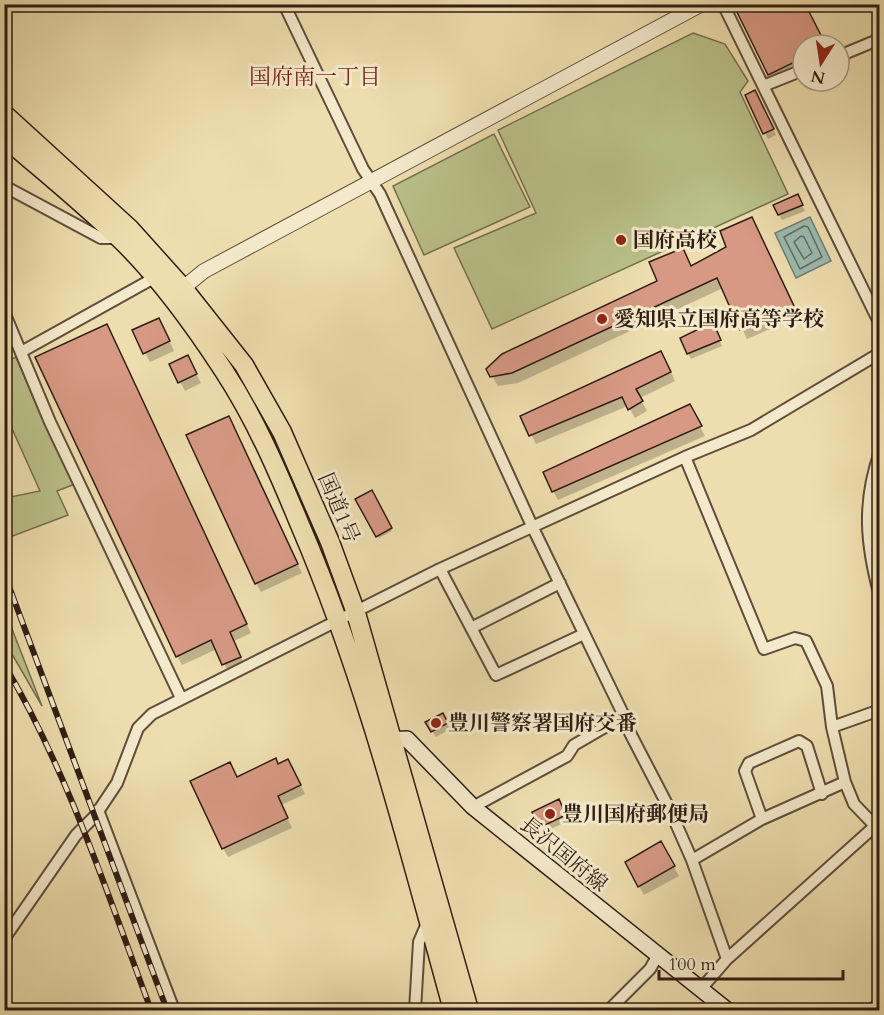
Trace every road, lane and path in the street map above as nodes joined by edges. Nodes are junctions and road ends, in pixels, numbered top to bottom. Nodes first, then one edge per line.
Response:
1 (284, 4) edge
2 (702, 4) edge
3 (723, 4) edge
4 (879, 39) edge
5 (851, 51) edge
6 (791, 75) edge
7 (763, 86) junction
8 (4, 114) edge
9 (4, 136) edge
10 (371, 181) junction
11 (4, 186) edge
12 (119, 237) junction
13 (154, 278) junction
14 (177, 293) junction
15 (4, 312) edge
16 (879, 324) edge
17 (21, 352) junction
18 (879, 353) edge
19 (879, 452) edge
20 (685, 457) junction
21 (532, 528) junction
22 (440, 569) junction
23 (560, 583) junction
24 (879, 596) edge
25 (356, 613) junction
26 (338, 622) junction
27 (471, 628) junction
28 (584, 634) junction
29 (181, 698) junction
30 (879, 710) edge
31 (624, 716) junction
32 (832, 727) junction
33 (385, 739) junction
34 (845, 782) junction
35 (822, 794) junction
36 (473, 807) junction
37 (99, 810) junction
38 (762, 819) junction
39 (877, 829) edge
40 (692, 860) junction
41 (428, 920) junction
42 (4, 939) edge
43 (658, 955) junction
44 (727, 959) junction
45 (701, 989) junction
46 (879, 1005) edge
47 (174, 1011) edge
48 (415, 1011) edge
49 (453, 1011) edge
50 (469, 1011) edge
51 (609, 1011) edge
52 (727, 1011) edge
53 (875, 1011) edge

1 - 10 street
2 - 10 street
3 - 7 street
4 - 5 street
6 - 7 street
7 - 16 street
8 - 14 highway, 国道1号
9 - 12 highway, 国道1号
10 - 14 street
10 - 21 street
11 - 12 street
12 - 13 highway, 国道1号
13 - 14 highway, 国道1号
13 - 17 street
14 - 25 highway, 国道1号
14 - 26 highway, 国道1号
15 - 17 street
17 - 29 street
18 - 20 street
19 - 24 street
20 - 21 street
20 - 32 street
21 - 22 street
21 - 23 street
22 - 25 street
22 - 27 street
23 - 27 street
23 - 28 street
25 - 26 street
25 - 33 highway, 国道1号
26 - 29 street
26 - 33 highway, 国道1号
27 - 28 street
28 - 31 street
29 - 37 street
30 - 32 street
31 - 36 street
31 - 40 street
32 - 34 street
33 - 36 main road, 長沢国府線
33 - 41 highway, 国道1号
33 - 50 highway, 国道1号
34 - 35 street
34 - 39 street
35 - 38 street
35 - 38 street
36 - 43 main road, 長沢国府線
37 - 42 street
37 - 47 street
38 - 40 street
39 - 44 street
40 - 44 street
41 - 48 street
41 - 49 highway, 国道1号
43 - 45 main road, 長沢国府線
43 - 51 street
44 - 45 street
45 - 52 main road, 長沢国府線
46 - 53 main road

